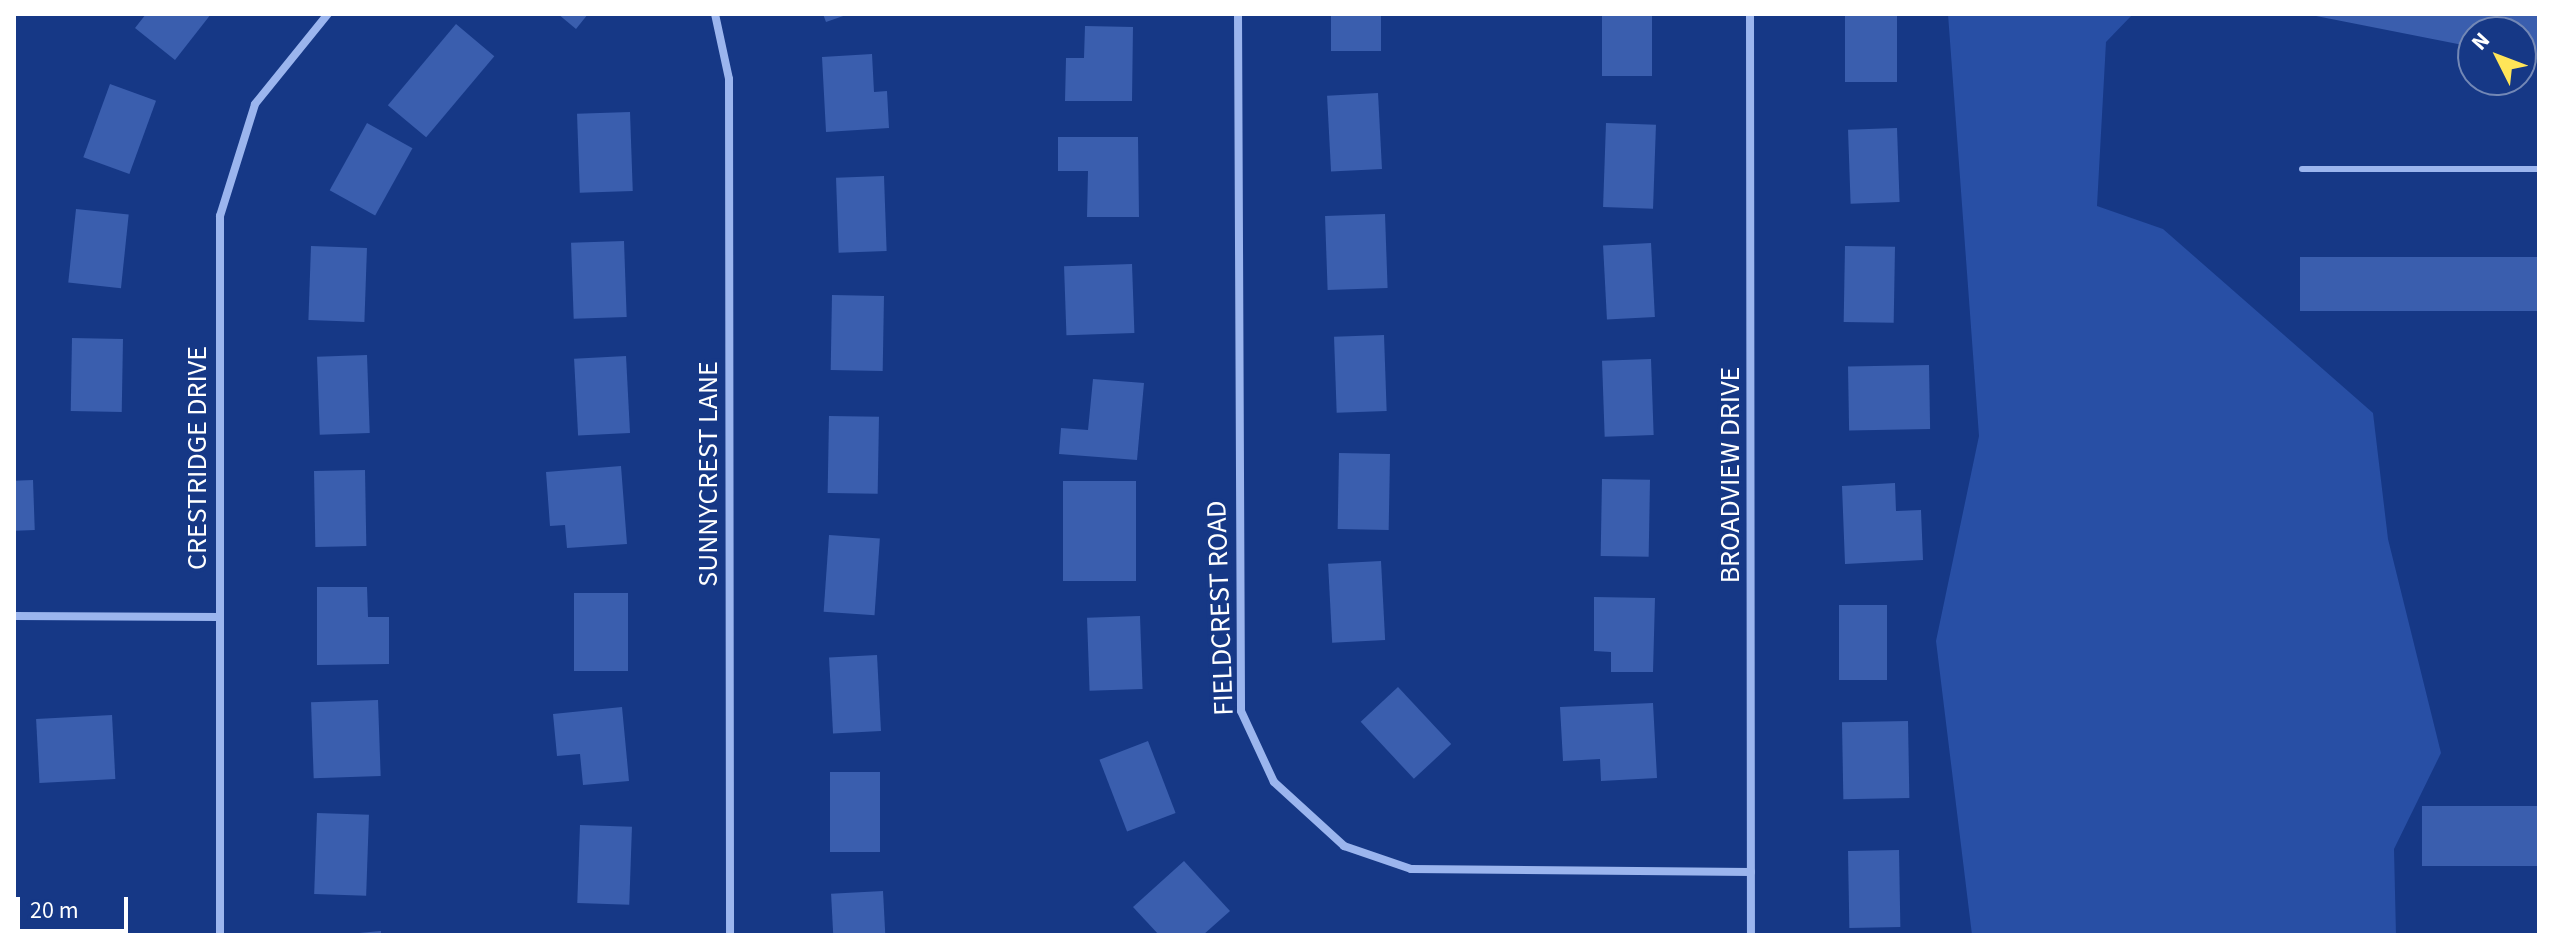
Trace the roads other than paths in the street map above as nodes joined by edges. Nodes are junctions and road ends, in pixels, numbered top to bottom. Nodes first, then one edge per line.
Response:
1 (328, 14) edge
2 (715, 14) edge
3 (1238, 14) edge
4 (1750, 14) edge
5 (2302, 169) dead end
6 (2539, 169) edge
7 (14, 616) edge
8 (219, 617) junction
9 (1751, 872) junction
10 (220, 935) edge
11 (730, 935) edge
12 (1751, 935) edge

1 - 8 street, CRESTRIDGE DRIVE
2 - 11 street, SUNNYCREST LANE
3 - 9 street, FIELDCREST ROAD
4 - 9 street, BROADVIEW DRIVE
5 - 6 lane
7 - 8 street
8 - 10 street, CRESTRIDGE DRIVE
9 - 12 street, BROADVIEW DRIVE

